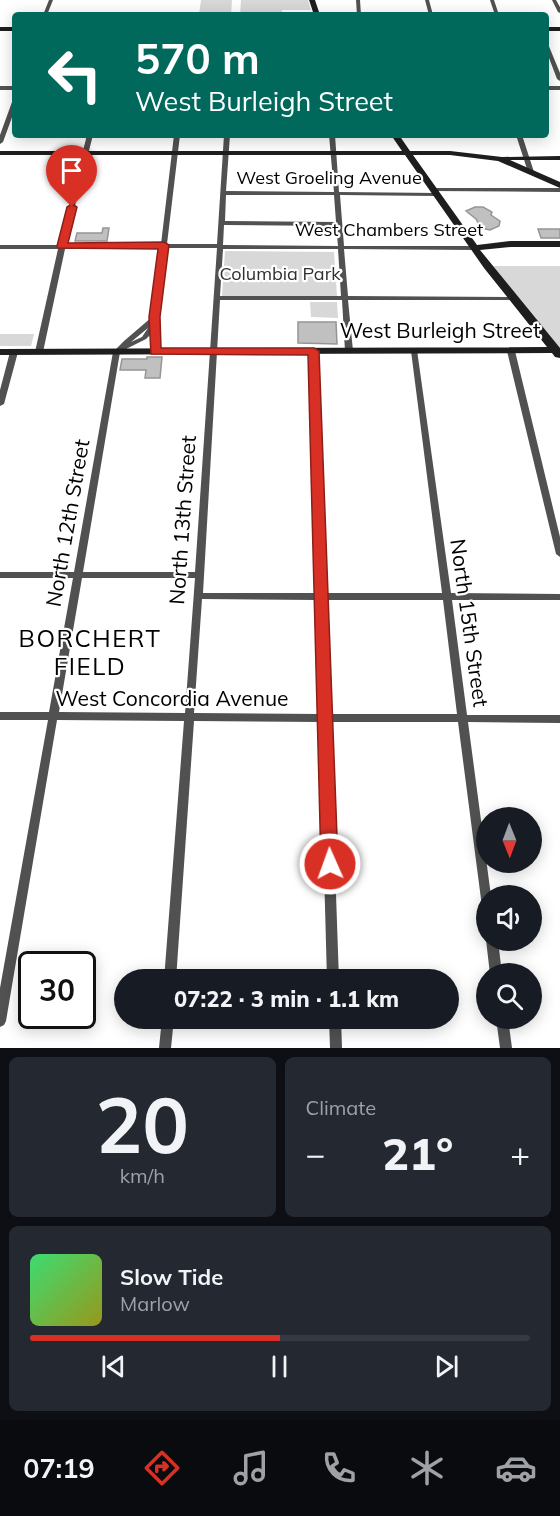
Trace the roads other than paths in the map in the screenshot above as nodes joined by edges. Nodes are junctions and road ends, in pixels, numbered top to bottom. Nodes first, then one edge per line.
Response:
1 (554, 0) edge
2 (560, 12) edge
3 (549, 52) edge
4 (560, 79) edge
5 (12, 110) edge
6 (89, 138) edge
7 (177, 138) edge
8 (227, 138) edge
9 (332, 138) edge
10 (398, 138) edge
11 (520, 138) edge
12 (0, 141) edge
13 (0, 153) edge
14 (450, 153) junction
15 (333, 155) junction
16 (410, 155) junction
17 (85, 156) junction
18 (175, 156) junction
19 (226, 156) junction
20 (526, 158) junction
21 (560, 158) edge
22 (459, 159) junction
23 (500, 159) junction
24 (0, 160) edge
25 (516, 166) junction
26 (531, 172) junction
27 (560, 185) edge
28 (560, 190) edge
29 (434, 192) junction
30 (223, 193) junction
31 (336, 193) junction
32 (221, 223) junction
33 (338, 224) junction
34 (560, 244) edge
35 (164, 245) junction
36 (62, 246) junction
37 (219, 246) junction
38 (0, 247) edge
39 (340, 248) junction
40 (475, 248) junction
41 (217, 298) junction
42 (344, 298) junction
43 (513, 299) junction
44 (155, 319) junction
45 (155, 351) junction
46 (214, 351) junction
47 (314, 351) junction
48 (349, 351) junction
49 (414, 351) junction
50 (511, 351) junction
51 (0, 352) edge
52 (14, 352) junction
53 (39, 352) junction
54 (117, 352) junction
55 (558, 353) edge
56 (0, 404) edge
57 (560, 554) edge
58 (199, 574) junction
59 (0, 575) edge
60 (77, 575) junction
61 (198, 596) junction
62 (322, 596) junction
63 (445, 597) junction
64 (560, 597) edge
65 (0, 716) edge
66 (51, 716) junction
67 (189, 717) junction
68 (325, 718) junction
69 (462, 718) junction
70 (560, 719) edge
71 (484, 885) edge
72 (171, 969) edge
73 (333, 969) edge
74 (0, 1021) edge
75 (167, 1029) edge
76 (335, 1029) edge
77 (503, 1029) edge
78 (165, 1048) edge
79 (336, 1048) edge
80 (506, 1048) edge

1 - 2 street
3 - 4 street
5 - 12 street
6 - 17 street
7 - 18 street
8 - 19 street, North 13th Street
9 - 15 street
10 - 14 main road
10 - 16 main road
11 - 20 street
13 - 17 main road
14 - 16 main road
14 - 23 main road
15 - 16 main road
15 - 19 main road
15 - 31 street
16 - 22 main road
16 - 29 main road
17 - 18 main road
17 - 24 main road
17 - 36 street
18 - 19 main road
18 - 35 street
19 - 30 street, North 13th Street
20 - 21 main road
20 - 23 main road
20 - 26 street
22 - 23 main road
22 - 25 main road
23 - 25 main road
25 - 26 main road
26 - 27 main road
28 - 29 street, West Groeling Avenue
29 - 31 street, West Groeling Avenue
29 - 40 main road
30 - 31 street, West Groeling Avenue
30 - 32 street, North 13th Street
31 - 33 street
32 - 33 street
32 - 37 street, North 13th Street
33 - 39 street
34 - 40 main road, West Chambers Street
35 - 36 street, West Chambers Street
35 - 37 street, West Chambers Street
35 - 44 street
36 - 38 street, West Chambers Street
36 - 53 street
37 - 39 street, West Chambers Street
37 - 41 street, North 13th Street
39 - 40 street, West Chambers Street
39 - 42 street
40 - 43 main road
41 - 42 street
41 - 46 street, North 13th Street
42 - 43 street
42 - 48 street
43 - 55 main road
44 - 45 street
44 - 54 street
45 - 46 main road, West Burleigh Street
45 - 54 main road, West Burleigh Street
46 - 47 main road, West Burleigh Street
46 - 58 street, North 13th Street
47 - 48 main road, West Burleigh Street
47 - 62 street
48 - 49 main road, West Burleigh Street
49 - 50 main road, West Burleigh Street
49 - 63 street, North 15th Street
50 - 55 main road, West Burleigh Street
50 - 57 street
51 - 52 main road, West Burleigh Street
52 - 53 main road, West Burleigh Street
52 - 56 street
53 - 54 main road, West Burleigh Street
54 - 60 street, North 12th Street
58 - 60 street
58 - 61 street, North 13th Street
59 - 60 street
60 - 66 street, North 12th Street
61 - 62 street
61 - 67 street, North 13th Street
62 - 63 street
62 - 68 street
63 - 64 street
63 - 69 street, North 15th Street
65 - 66 street, West Concordia Avenue
66 - 67 street, West Concordia Avenue
66 - 74 street, North 12th Street
67 - 68 street, West Concordia Avenue
67 - 72 street, North 13th Street
68 - 69 street, West Concordia Avenue
68 - 73 street
69 - 70 street, West Concordia Avenue
69 - 71 street, North 15th Street
75 - 78 street
76 - 79 street
77 - 80 street

